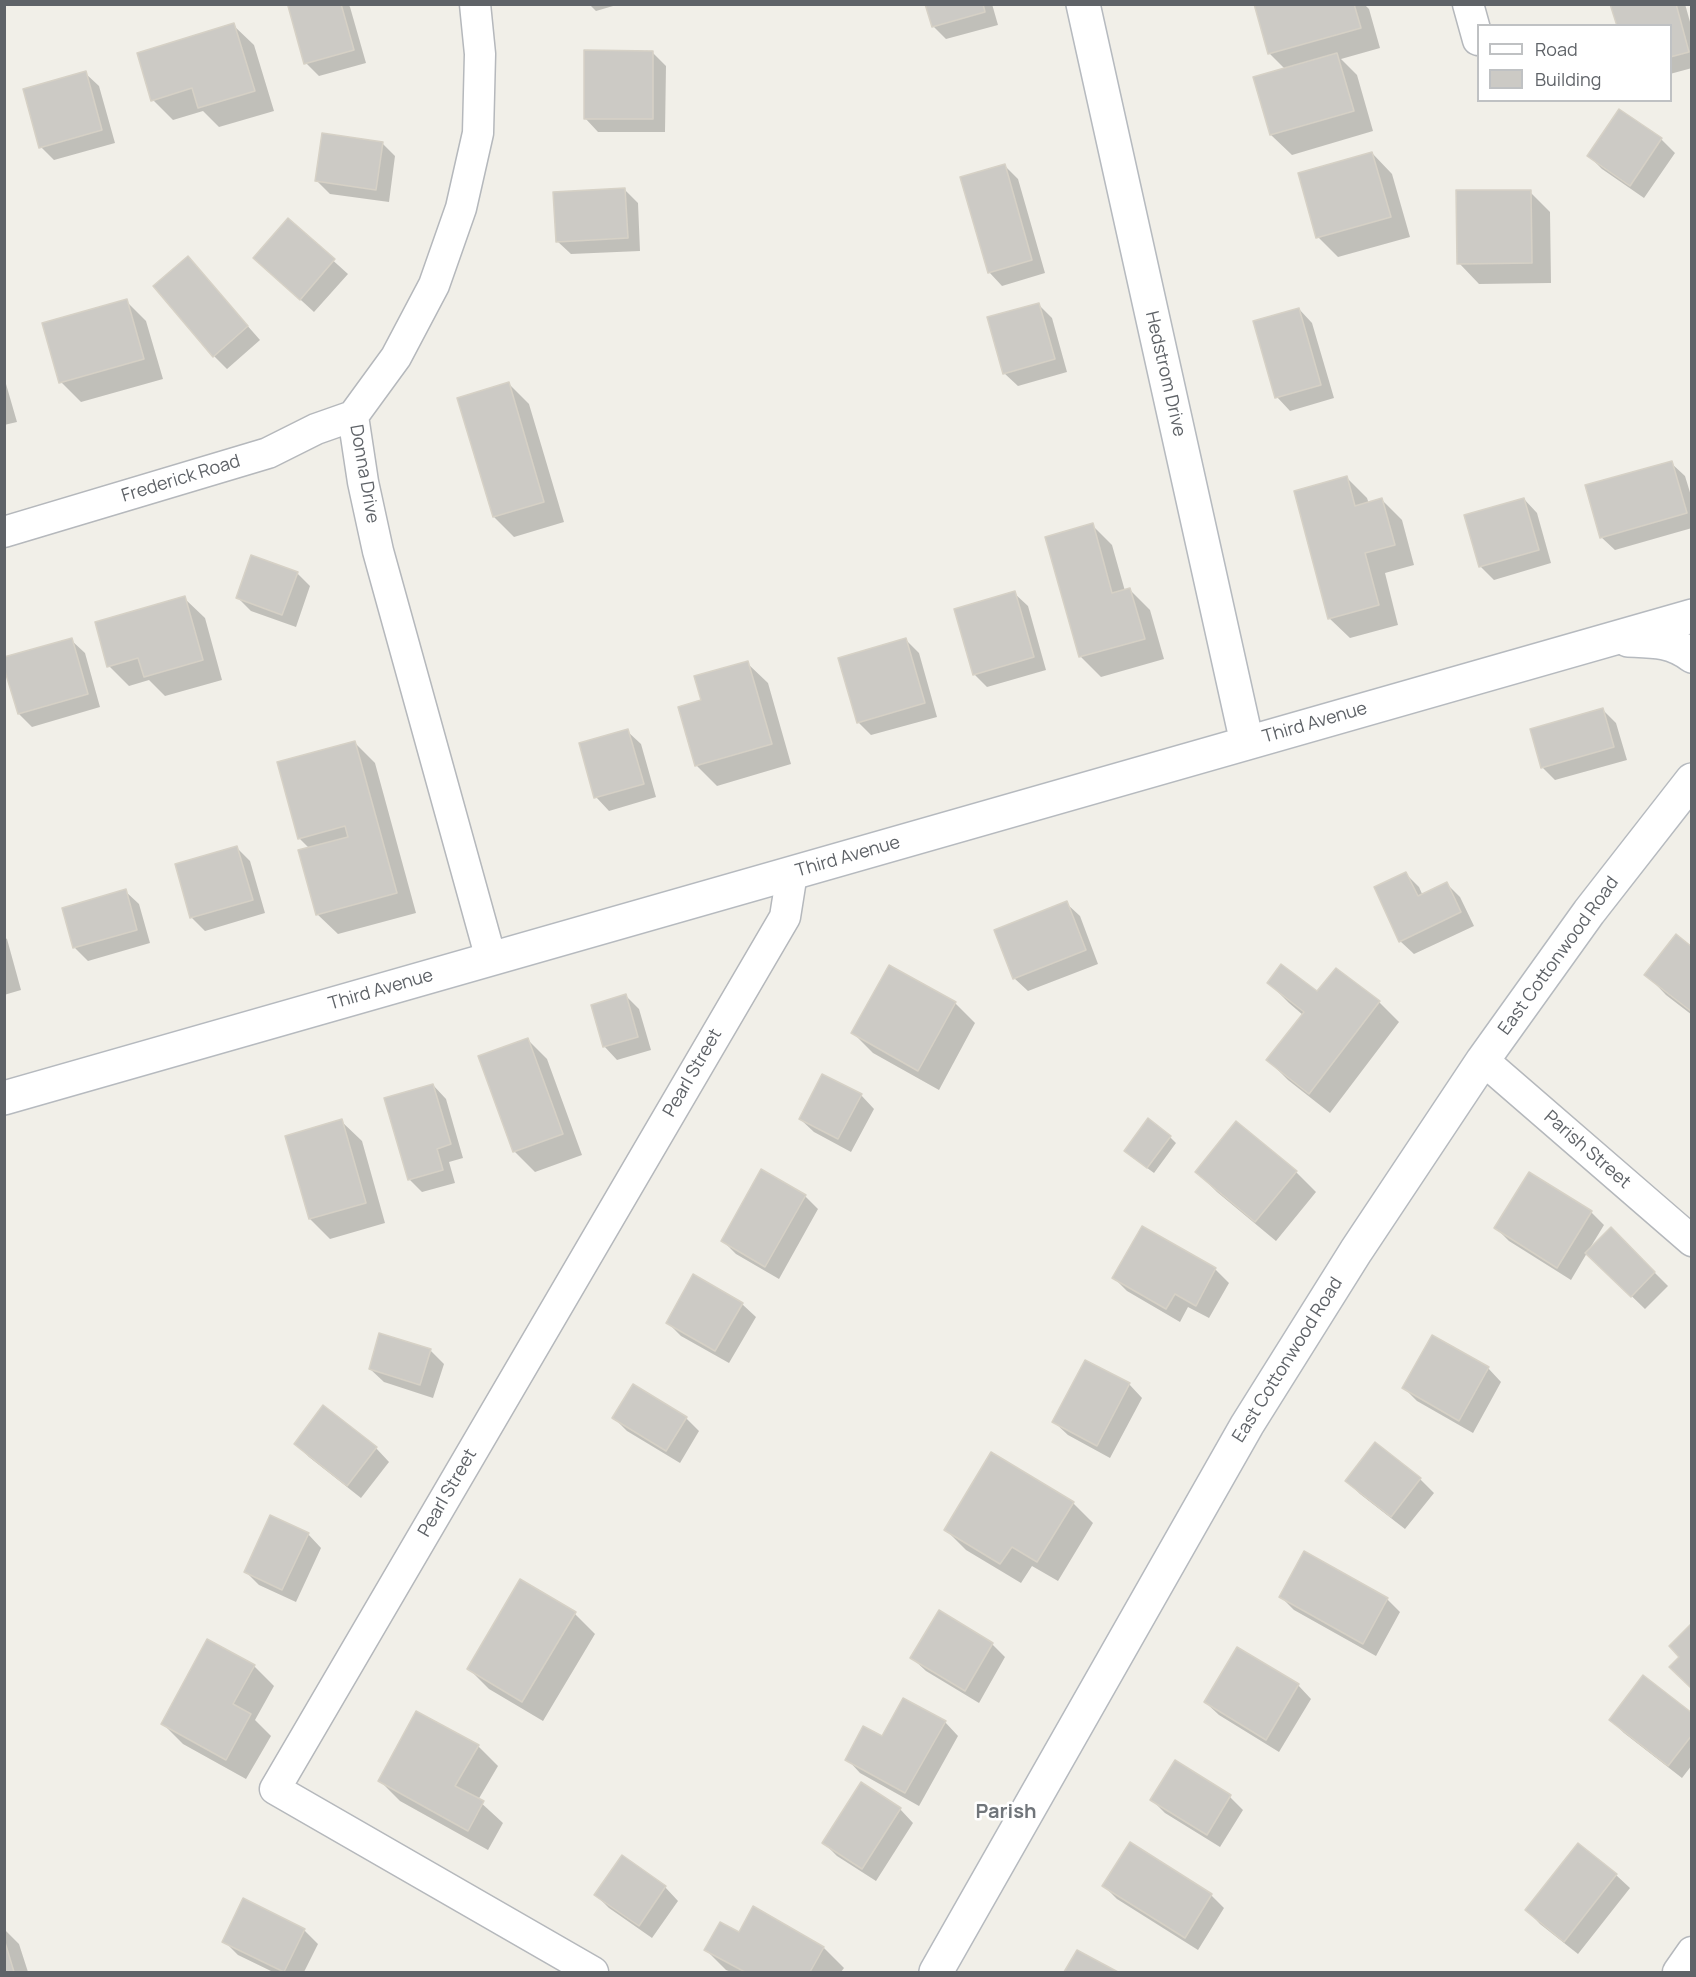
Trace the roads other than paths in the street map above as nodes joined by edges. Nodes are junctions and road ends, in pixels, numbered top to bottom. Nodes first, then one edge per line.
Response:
1 (474, 4) edge
2 (1083, 4) edge
3 (1468, 4) edge
4 (1477, 33) edge
5 (353, 416) junction
6 (4, 532) edge
7 (1692, 616) edge
8 (1611, 639) junction
9 (1692, 656) edge
10 (1247, 743) junction
11 (1692, 780) edge
12 (792, 873) junction
13 (491, 959) junction
14 (1483, 1060) junction
15 (4, 1098) edge
16 (1692, 1241) edge
17 (1692, 1952) edge
18 (593, 1972) edge
19 (936, 1972) edge
20 (1678, 1972) edge

1 - 5 street, Donna Drive
2 - 10 street, Hedstrom Drive
3 - 4 street
5 - 6 street, Frederick Road
5 - 13 street, Donna Drive
7 - 8 street, Third Avenue
8 - 9 street
8 - 10 street, Third Avenue
10 - 12 street, Third Avenue
11 - 14 street, East Cottonwood Road
12 - 13 street, Third Avenue
12 - 18 street, Pearl Street
13 - 15 street, Third Avenue
14 - 16 street, Parish Street
14 - 19 street, East Cottonwood Road
17 - 20 street

